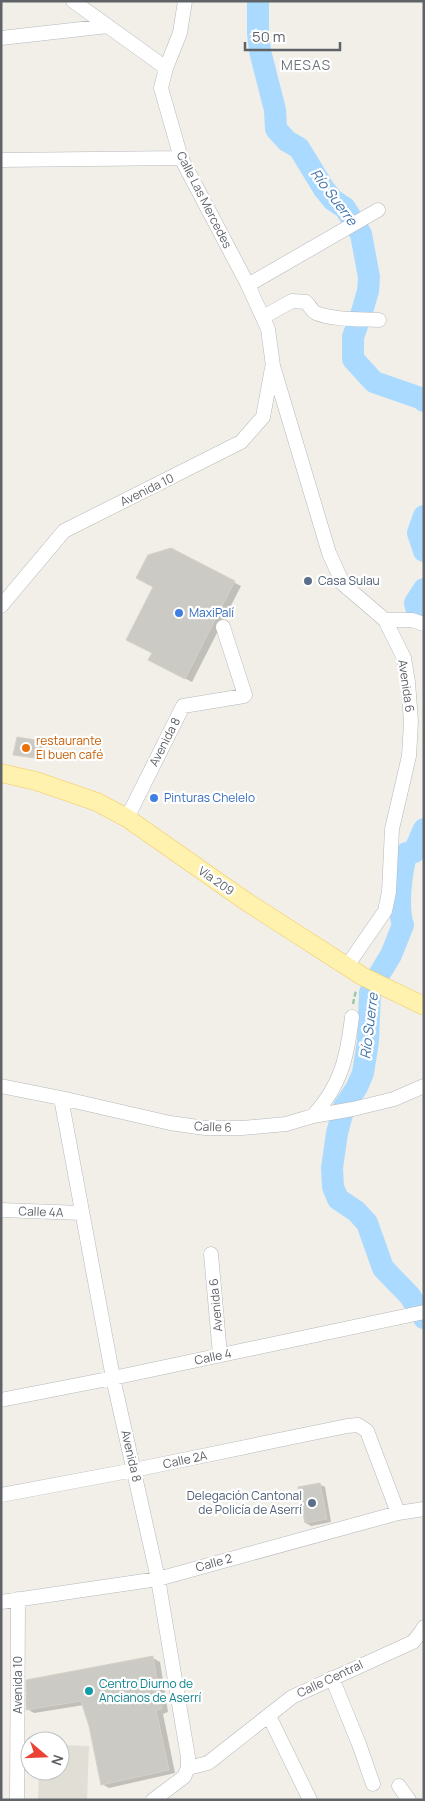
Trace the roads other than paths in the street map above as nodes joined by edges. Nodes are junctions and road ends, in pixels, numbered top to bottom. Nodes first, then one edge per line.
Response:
1 (73, 1) edge
2 (185, 1) edge
3 (108, 26) junction
4 (1, 38) edge
5 (166, 68) junction
6 (180, 158) junction
7 (1, 160) edge
8 (378, 210) dead end
9 (248, 285) junction
10 (263, 317) junction
11 (379, 320) dead end
12 (273, 366) junction
13 (1, 606) edge
14 (385, 620) junction
15 (424, 624) edge
16 (223, 626) dead end
17 (1, 773) edge
18 (127, 818) junction
19 (357, 973) junction
20 (424, 1006) edge
21 (352, 1017) road end
22 (1, 1086) edge
23 (424, 1086) edge
24 (62, 1098) junction
25 (313, 1116) junction
26 (1, 1210) edge
27 (82, 1213) junction
28 (211, 1254) dead end
29 (424, 1312) edge
30 (220, 1355) junction
31 (113, 1378) junction
32 (1, 1400) edge
33 (134, 1470) junction
34 (1, 1496) edge
35 (424, 1509) edge
36 (398, 1514) junction
37 (158, 1579) junction
38 (18, 1599) junction
39 (1, 1602) edge
40 (424, 1627) edge
41 (332, 1678) junction
42 (269, 1716) junction
43 (188, 1768) junction
44 (373, 1784) dead end
45 (399, 1786) dead end
46 (17, 1800) edge
47 (153, 1800) edge
48 (310, 1800) edge
49 (409, 1800) edge

1 - 3 street
2 - 5 street, Calle Las Mercedes
3 - 4 street
3 - 5 street
5 - 6 street, Calle Las Mercedes
6 - 7 street
6 - 9 street, Calle Las Mercedes
8 - 9 street
9 - 10 street, Calle Las Mercedes
10 - 11 street
10 - 12 street, Calle Las Mercedes
12 - 13 street, Avenida 10
12 - 14 street, Avenida 6
14 - 15 street
14 - 19 street, Avenida 6
16 - 18 street, Avenida 8
17 - 18 main road, Vía 209
18 - 19 main road, Vía 209
19 - 20 main road, Vía 209
21 - 25 street
22 - 24 street, Calle 6
23 - 25 street, Calle 6
24 - 25 street, Calle 6
24 - 27 street, Avenida 8
26 - 27 street, Calle 4A
27 - 31 street, Avenida 8
28 - 30 street, Avenida 6
29 - 30 street, Calle 4
30 - 31 street, Calle 4
31 - 32 street, Calle 4
31 - 33 street, Avenida 8
33 - 34 street, Calle 2A
33 - 36 street, Calle 2A
33 - 37 street, Avenida 8
35 - 36 street, Calle 2
36 - 37 street, Calle 2
37 - 38 street, Calle 2
37 - 43 street, Avenida 8
38 - 39 street, Calle 2
38 - 46 street, Avenida 10
40 - 41 street, Calle Central
41 - 42 street, Calle Central
41 - 44 street
42 - 43 street, Calle Central
42 - 48 street
43 - 47 street
45 - 49 street

